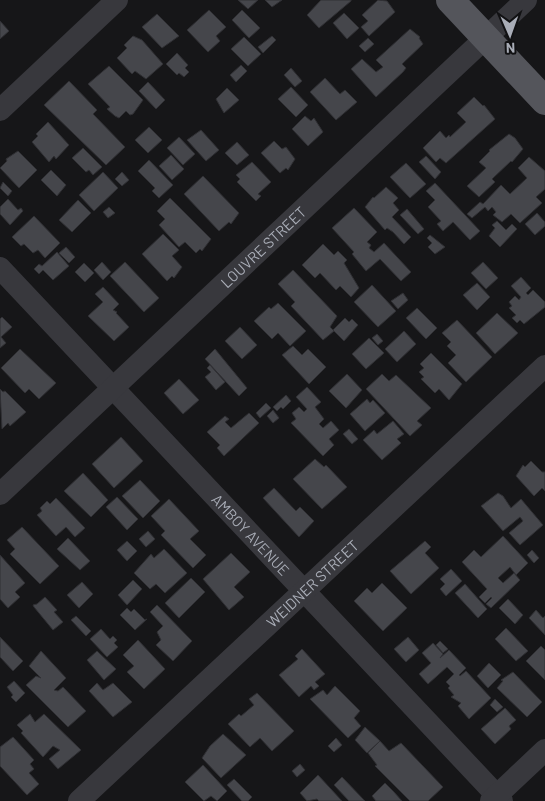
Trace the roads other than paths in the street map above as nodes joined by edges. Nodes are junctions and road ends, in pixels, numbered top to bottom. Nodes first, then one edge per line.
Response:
1 (117, 0) edge
2 (450, 0) edge
3 (526, 0) edge
4 (486, 38) junction
5 (545, 101) edge
6 (0, 110) edge
7 (0, 268) edge
8 (545, 366) edge
9 (114, 389) junction
10 (0, 494) edge
11 (305, 591) junction
12 (545, 750) edge
13 (497, 799) edge
14 (79, 801) edge

1 - 6 street
2 - 4 main road
3 - 4 street, LOUVRE STREET
4 - 5 main road
4 - 9 street, LOUVRE STREET
7 - 9 street, AMBOY AVENUE
8 - 11 street, WEIDNER STREET
9 - 10 street, LOUVRE STREET
9 - 11 street, AMBOY AVENUE
11 - 13 street, AMBOY AVENUE
11 - 14 street, WEIDNER STREET
12 - 13 street

